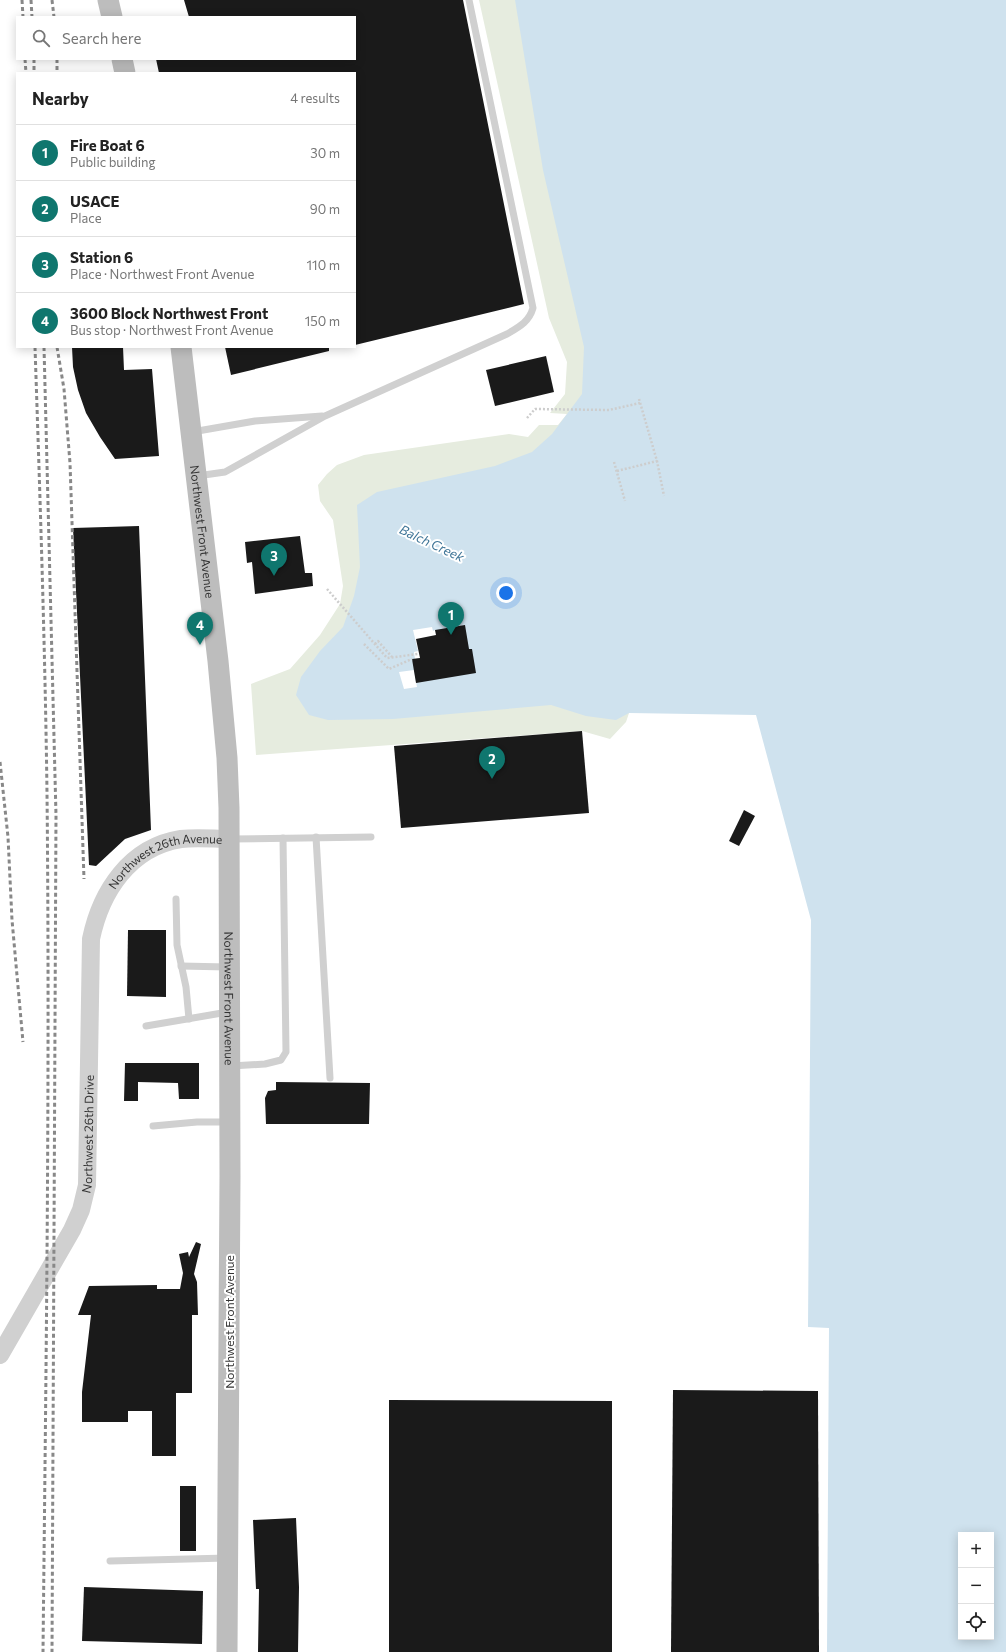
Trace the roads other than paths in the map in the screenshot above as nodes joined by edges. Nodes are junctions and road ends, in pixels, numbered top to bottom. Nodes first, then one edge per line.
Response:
1 (108, 0) edge
2 (470, 0) edge
3 (112, 16) edge
4 (122, 60) edge
5 (125, 72) edge
6 (181, 348) edge
7 (325, 416) junction
8 (190, 432) junction
9 (195, 476) junction
10 (316, 837) junction
11 (371, 837) dead end
12 (283, 838) junction
13 (230, 839) junction
14 (106, 894) joint
15 (176, 899) dead end
16 (181, 966) junction
17 (230, 968) junction
18 (230, 1012) junction
19 (190, 1018) junction
20 (146, 1026) dead end
21 (230, 1066) junction
22 (330, 1078) dead end
23 (230, 1122) junction
24 (153, 1126) dead end
25 (0, 1355) edge
26 (227, 1558) junction
27 (110, 1561) dead end
28 (227, 1652) edge

1 - 3 main road
2 - 7 lane
4 - 5 main road
6 - 8 main road, Northwest Front Avenue
7 - 8 lane
7 - 9 lane
8 - 9 main road, Northwest Front Avenue
9 - 13 main road, Northwest Front Avenue
10 - 11 lane
10 - 12 lane
10 - 22 lane
12 - 13 lane
12 - 21 lane
13 - 14 street, Northwest 26th Avenue
13 - 17 main road, Northwest Front Avenue
14 - 25 street, Northwest 26th Drive
15 - 16 lane
16 - 17 lane
16 - 19 lane
17 - 18 main road, Northwest Front Avenue
18 - 19 lane
18 - 21 main road, Northwest Front Avenue
19 - 20 lane
21 - 23 main road, Northwest Front Avenue
23 - 24 lane
23 - 26 main road, Northwest Front Avenue
26 - 27 lane
26 - 28 main road, Northwest Front Avenue

